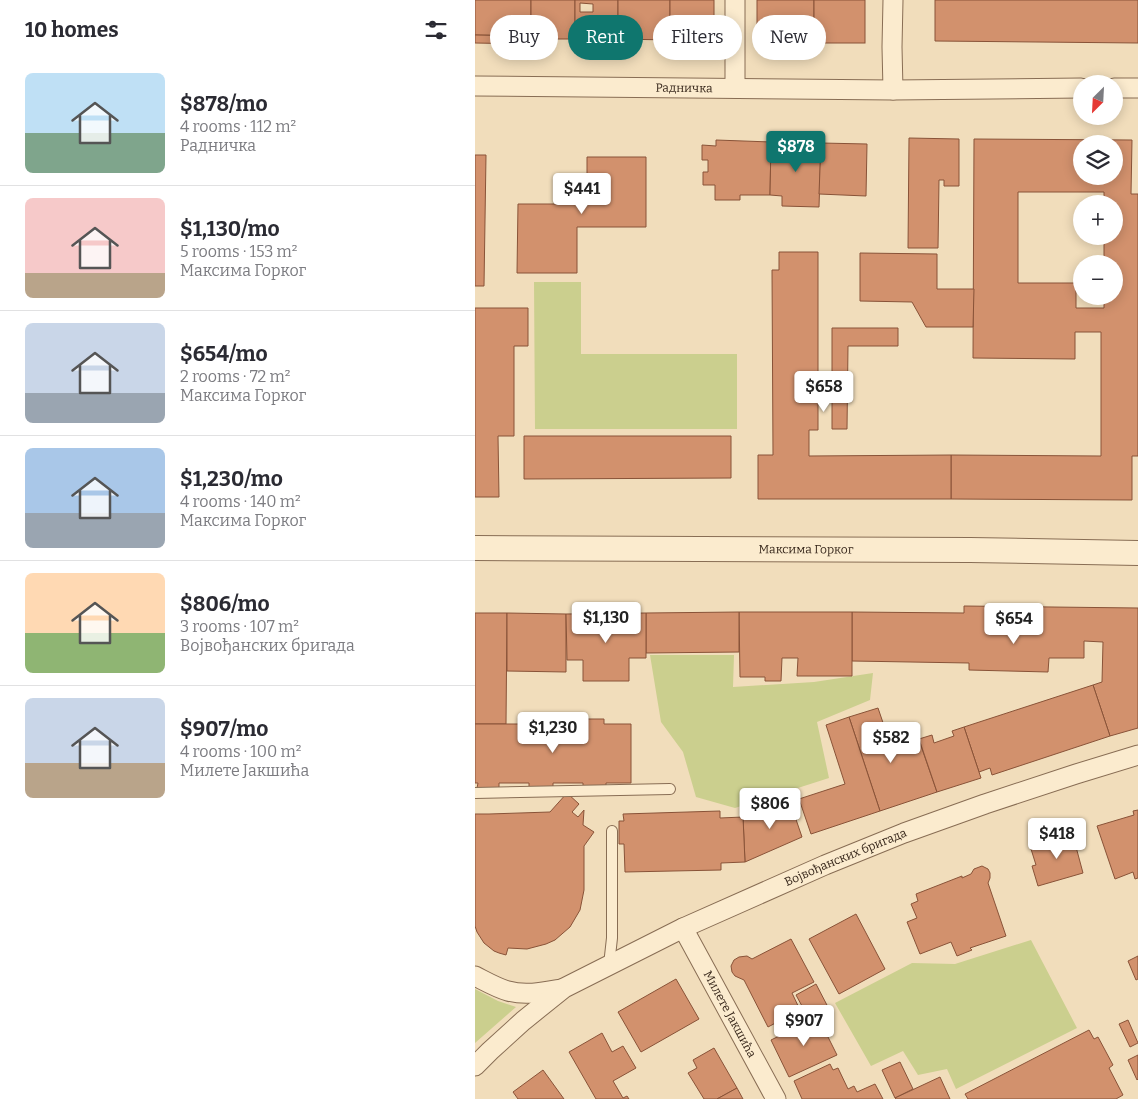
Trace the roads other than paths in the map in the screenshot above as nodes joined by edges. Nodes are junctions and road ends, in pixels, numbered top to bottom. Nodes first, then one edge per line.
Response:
1 (735, 0) edge
2 (893, 0) edge
3 (475, 86) edge
4 (735, 88) junction
5 (1073, 88) edge
6 (1123, 88) edge
7 (1138, 88) edge
8 (893, 90) junction
9 (475, 548) edge
10 (1138, 553) edge
11 (1138, 755) edge
12 (670, 789) dead end
13 (475, 793) edge
14 (612, 831) dead end
15 (683, 928) junction
16 (609, 965) junction
17 (475, 976) edge
18 (564, 988) junction
19 (475, 1066) edge
20 (776, 1099) edge

1 - 4 street
2 - 8 street
3 - 4 street, Радничка
4 - 8 street, Радничка
5 - 8 street, Радничка
6 - 7 street
9 - 10 street, Максима Горког
11 - 15 street, Војвођанских бригада
12 - 13 lane
14 - 16 lane
15 - 16 street, Војвођанских бригада
15 - 20 street, Милете Јакшића
16 - 18 street, Војвођанских бригада
17 - 18 street, Војвођанских бригада
18 - 19 street, Војвођанских бригада

